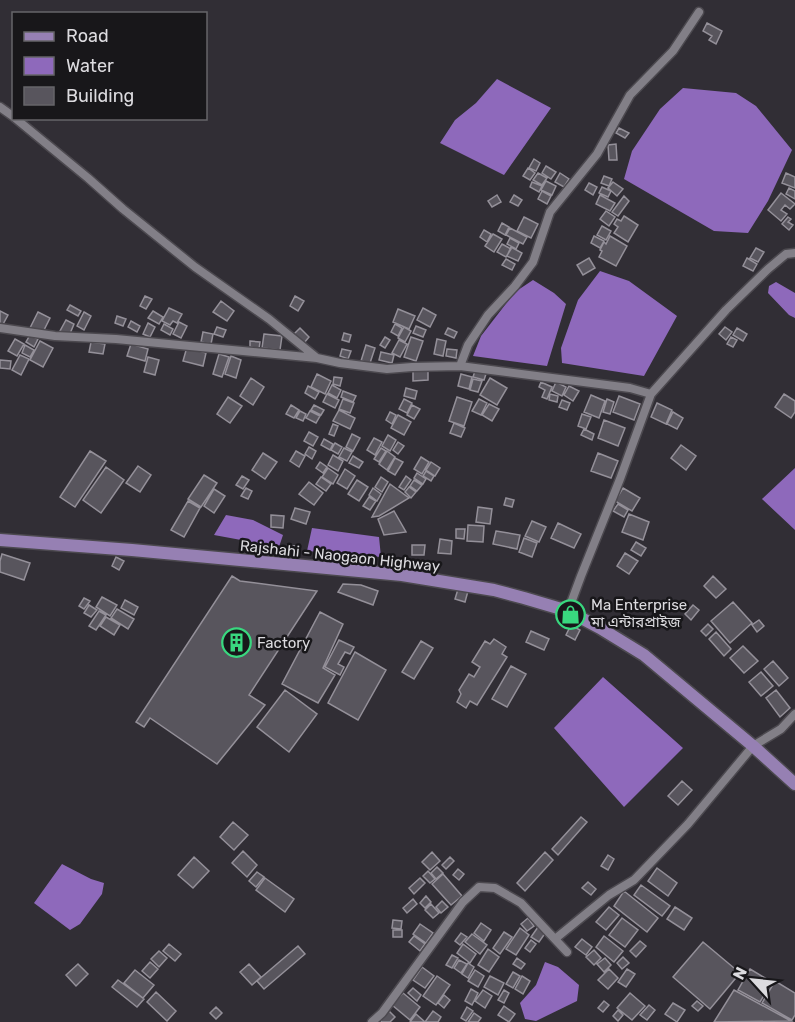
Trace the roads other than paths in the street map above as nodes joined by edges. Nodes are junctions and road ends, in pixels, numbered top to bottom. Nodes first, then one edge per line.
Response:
1 (699, 12) dead end
2 (0, 107) edge
3 (12, 116) edge
4 (16, 120) edge
5 (795, 253) edge
6 (0, 328) edge
7 (317, 358) junction
8 (460, 366) junction
9 (651, 394) junction
10 (0, 540) edge
11 (568, 611) junction
12 (795, 714) edge
13 (753, 746) junction
14 (795, 784) edge
15 (555, 939) junction
16 (567, 952) dead end
17 (372, 1022) edge

1 - 8 street
2 - 3 street
4 - 7 street
5 - 9 street
6 - 7 street
7 - 8 street
8 - 9 street
9 - 11 street
10 - 11 main road, Rajshahi - Naogaon Highway
11 - 13 main road, Rajshahi - Naogaon Highway
12 - 13 street
13 - 14 main road, Rajshahi - Naogaon Highway
13 - 15 street
15 - 16 street
15 - 17 street

